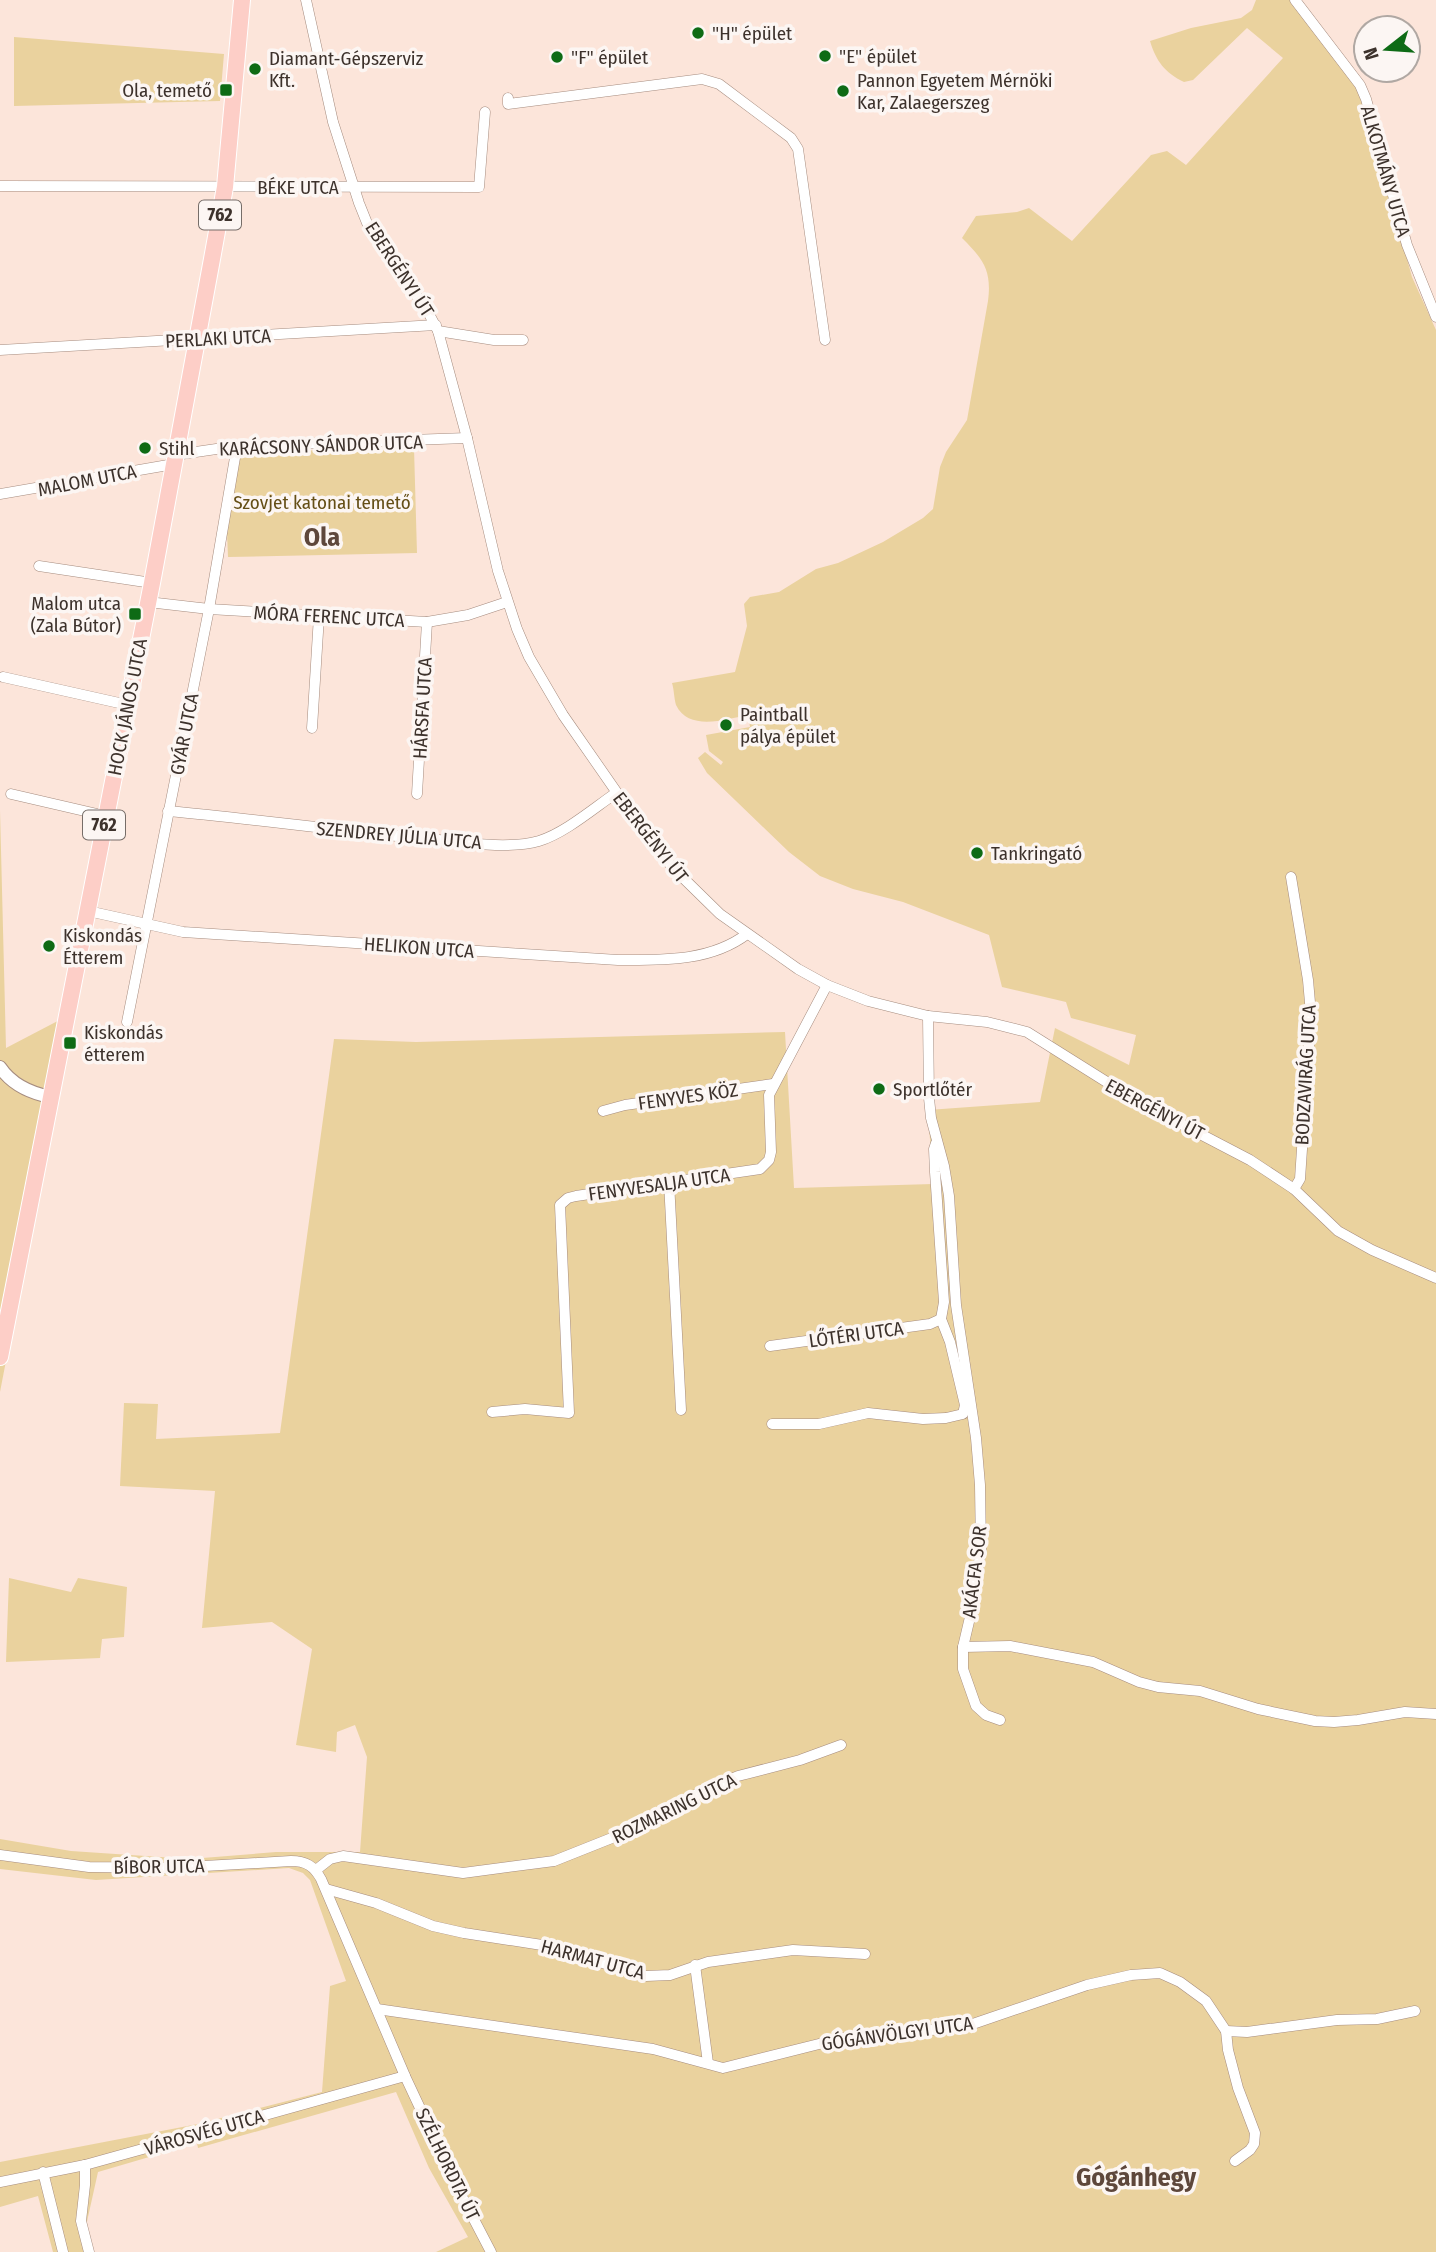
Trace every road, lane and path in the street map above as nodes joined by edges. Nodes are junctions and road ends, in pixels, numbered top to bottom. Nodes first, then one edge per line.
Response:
1 (242, 0) edge
2 (306, 0) edge
3 (1295, 0) edge
4 (508, 98) dead end
5 (485, 112) dead end
6 (0, 186) edge
7 (225, 187) junction
8 (354, 187) junction
9 (1436, 317) edge
10 (437, 328) junction
11 (196, 339) junction
12 (523, 340) dead end
13 (825, 340) dead end
14 (0, 349) edge
15 (467, 438) junction
16 (237, 446) junction
17 (175, 459) junction
18 (0, 494) edge
19 (39, 566) dead end
20 (152, 583) junction
21 (148, 602) junction
22 (507, 602) junction
23 (209, 609) junction
24 (319, 616) junction
25 (427, 622) junction
26 (3, 677) dead end
27 (128, 705) junction
28 (312, 728) dead end
29 (616, 793) junction
30 (10, 794) dead end
31 (417, 794) dead end
32 (168, 811) junction
33 (106, 816) junction
34 (1291, 877) dead end
35 (88, 911) junction
36 (145, 924) junction
37 (747, 934) junction
38 (827, 985) junction
39 (928, 1016) junction
40 (127, 1021) dead end
41 (0, 1067) edge
42 (773, 1084) junction
43 (51, 1097) junction
44 (603, 1111) dead end
45 (937, 1140) junction
46 (669, 1182) junction
47 (1294, 1188) junction
48 (1436, 1278) edge
49 (941, 1319) junction
50 (770, 1346) dead end
51 (0, 1357) edge
52 (681, 1410) dead end
53 (492, 1412) dead end
54 (772, 1423) dead end
55 (963, 1647) junction
56 (1436, 1714) edge
57 (1000, 1720) dead end
58 (841, 1745) dead end
59 (0, 1854) edge
60 (316, 1870) junction
61 (326, 1889) junction
62 (866, 1954) dead end
63 (695, 1965) junction
64 (377, 2009) junction
65 (1415, 2011) dead end
66 (1226, 2031) junction
67 (708, 2063) junction
68 (405, 2076) junction
69 (1235, 2161) dead end
70 (85, 2165) junction
71 (43, 2172) junction
72 (0, 2182) edge
73 (63, 2252) edge
74 (89, 2252) edge
75 (491, 2252) edge

1 - 7 main road, HOCK JÁNOS UTCA / 762
2 - 8 street, EBERGÉNYI ÚT
3 - 9 street, ALKOTMÁNY UTCA
4 - 13 street
5 - 8 street, BÉKE UTCA
6 - 7 street, BÉKE UTCA
7 - 8 street, BÉKE UTCA
7 - 11 main road, HOCK JÁNOS UTCA / 762
8 - 10 street, EBERGÉNYI ÚT
10 - 11 street, PERLAKI UTCA
10 - 12 street, PERLAKI UTCA
10 - 15 street, EBERGÉNYI ÚT
11 - 14 street, PERLAKI UTCA
11 - 17 main road, HOCK JÁNOS UTCA / 762
15 - 16 street, KARÁCSONY SÁNDOR UTCA
15 - 22 street, EBERGÉNYI ÚT
16 - 17 street, KARÁCSONY SÁNDOR UTCA
16 - 23 street, GYÁR UTCA
17 - 18 street, MALOM UTCA
17 - 20 main road, HOCK JÁNOS UTCA / 762
19 - 20 street
20 - 21 main road, HOCK JÁNOS UTCA / 762
21 - 23 street, MÓRA FERENC UTCA
21 - 27 main road, HOCK JÁNOS UTCA / 762
22 - 25 street, MÓRA FERENC UTCA
22 - 29 street, EBERGÉNYI ÚT
23 - 24 street, MÓRA FERENC UTCA
23 - 32 street, GYÁR UTCA
24 - 25 street, MÓRA FERENC UTCA
24 - 28 street
25 - 31 street, HÁRSFA UTCA
26 - 27 street
27 - 33 main road, HOCK JÁNOS UTCA / 762
29 - 32 street, SZENDREY JÚLIA UTCA
29 - 37 street, EBERGÉNYI ÚT
30 - 33 street
32 - 36 street, GYÁR UTCA
33 - 35 main road, HOCK JÁNOS UTCA / 762
34 - 47 street, BODZAVIRÁG UTCA
35 - 36 street, HELIKON UTCA
35 - 43 main road, HOCK JÁNOS UTCA / 762
36 - 37 street, HELIKON UTCA
36 - 40 street, GYÁR UTCA
37 - 38 street, EBERGÉNYI ÚT
38 - 39 street, EBERGÉNYI ÚT
38 - 42 street, FENYVESALJA UTCA
39 - 45 street, AKÁCFA SOR
39 - 47 street, EBERGÉNYI ÚT
41 - 43 street
42 - 44 street, FENYVES KÖZ
42 - 46 street, FENYVESALJA UTCA
43 - 51 main road, HOCK JÁNOS UTCA / 762
45 - 49 street
45 - 55 street, AKÁCFA SOR
46 - 52 street
46 - 53 street, FENYVESALJA UTCA
47 - 48 street, EBERGÉNYI ÚT
49 - 50 street, LŐTÉRI UTCA
49 - 54 street
55 - 56 street, AKÁCFA SOR
55 - 57 street
58 - 60 street, ROZMARING UTCA
59 - 60 street, BÍBOR UTCA
60 - 61 street
61 - 63 street, HARMAT UTCA
61 - 64 street
62 - 63 street, HARMAT UTCA
63 - 67 street
64 - 67 street, GÓGÁNVÖLGYI UTCA
64 - 68 street
65 - 66 street
66 - 67 street, GÓGÁNVÖLGYI UTCA
66 - 69 street, GÓGÁNVÖLGYI UTCA
68 - 70 street, VÁROSVÉG UTCA
68 - 75 street, SZÉLHORDTA ÚT
70 - 71 street, VÁROSVÉG UTCA
70 - 74 street
71 - 72 street, VÁROSVÉG UTCA
71 - 73 street

